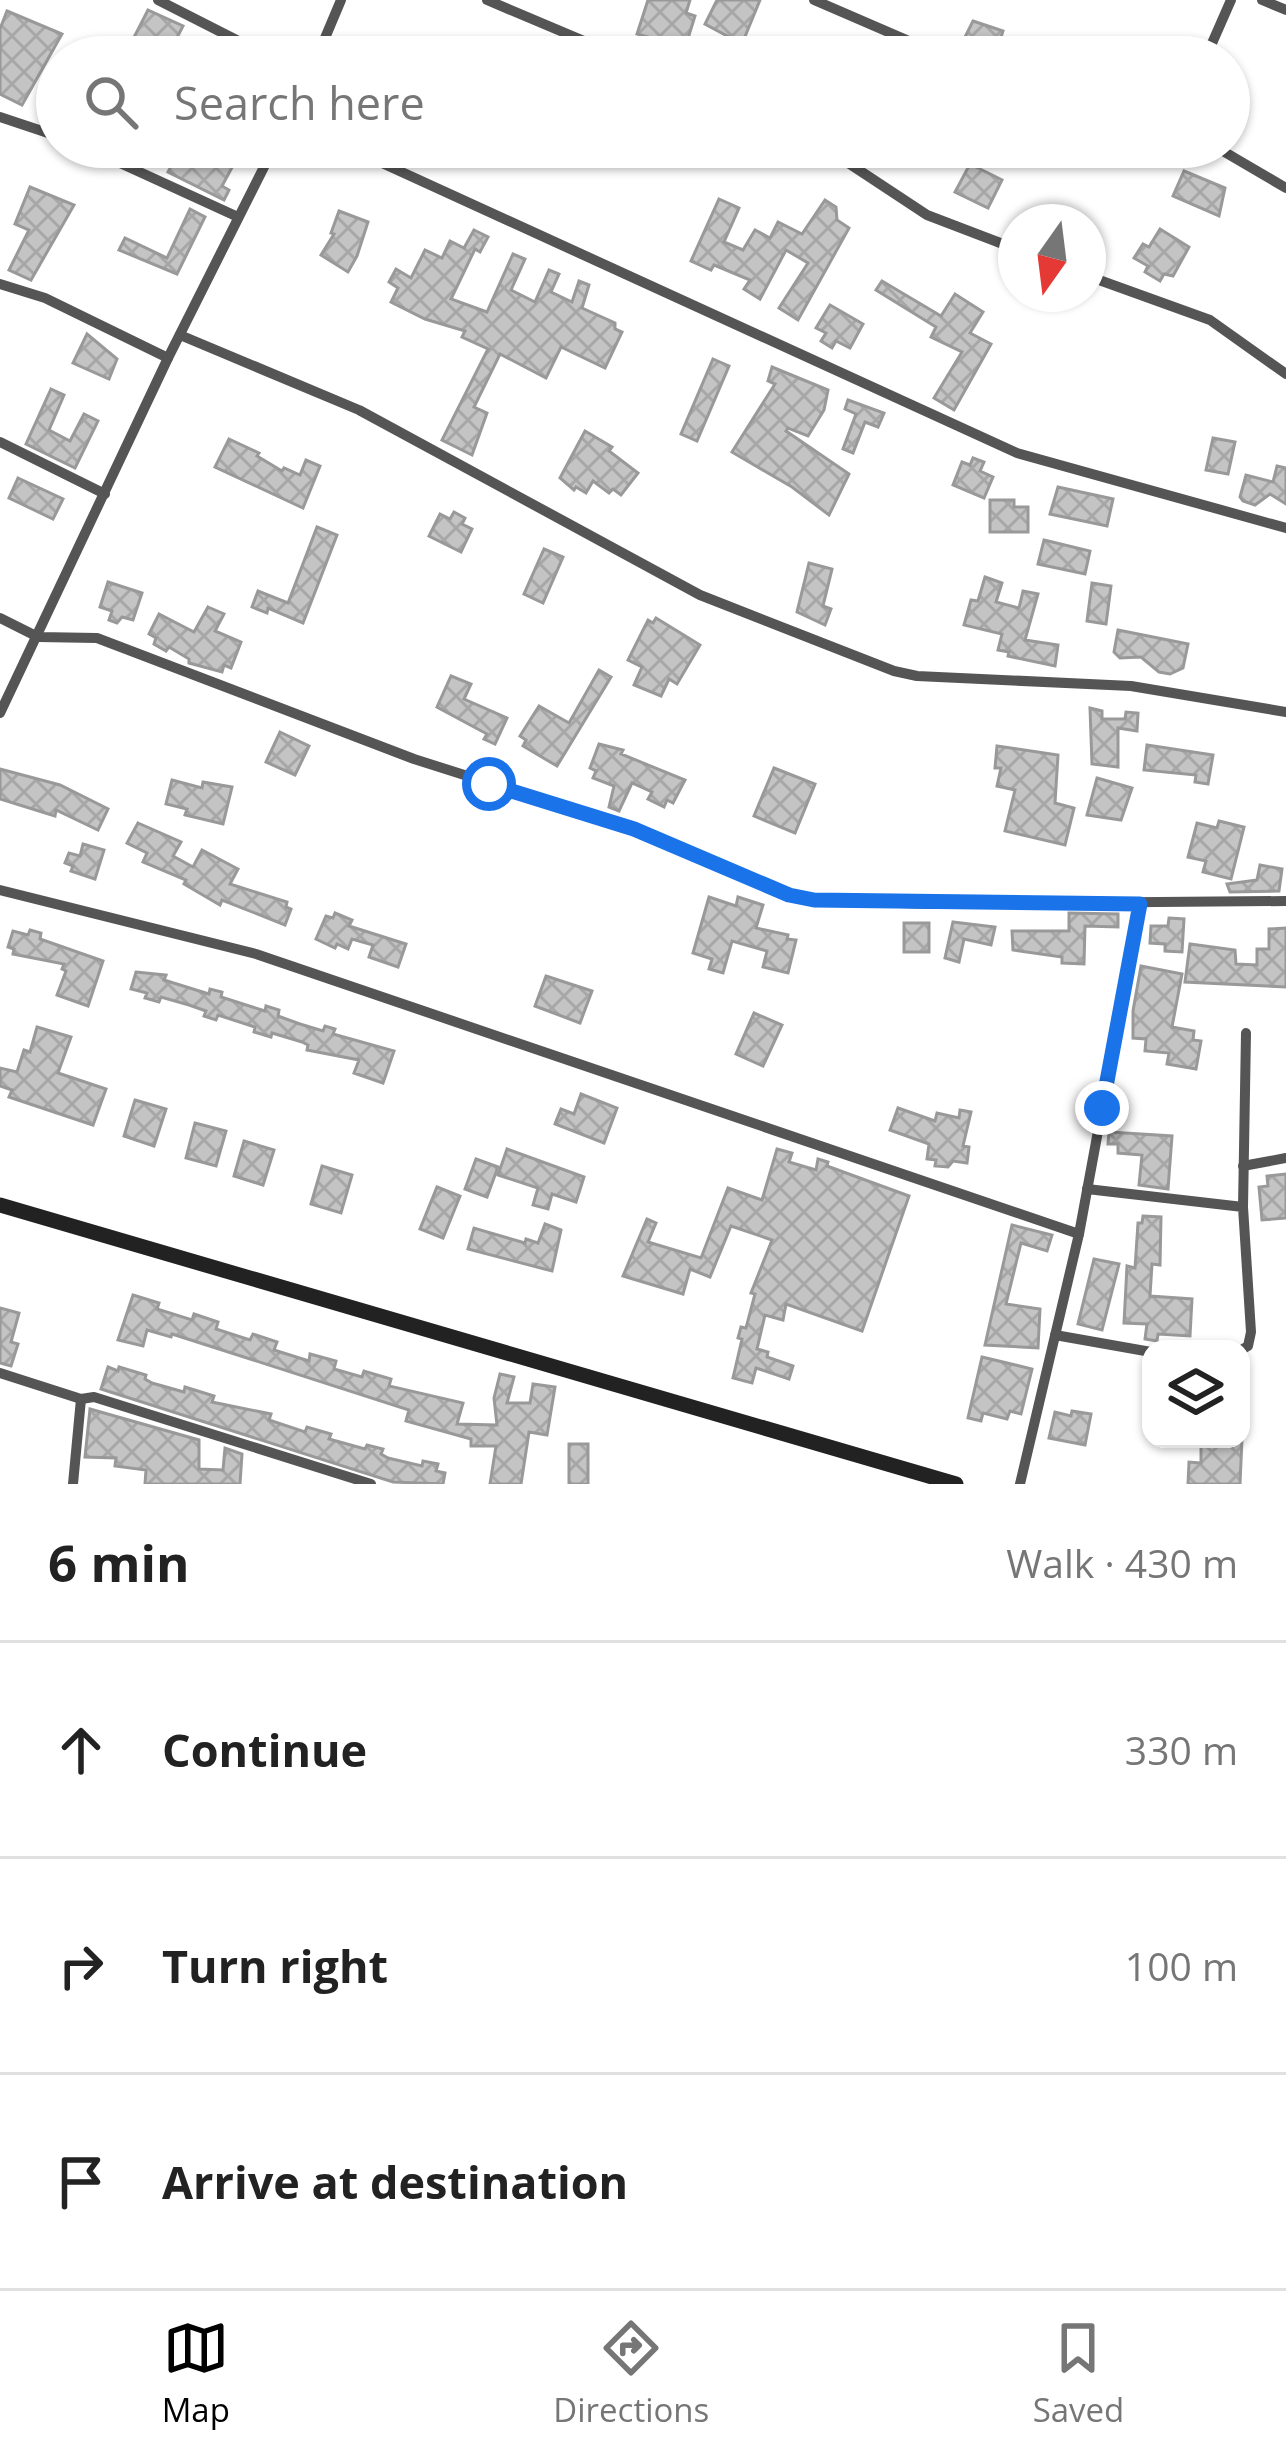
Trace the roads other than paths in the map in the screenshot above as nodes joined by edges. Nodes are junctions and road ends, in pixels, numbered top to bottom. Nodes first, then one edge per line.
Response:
1 (158, 0) edge
2 (341, 0) edge
3 (487, 0) edge
4 (814, 0) edge
5 (1231, 0) edge
6 (1262, 0) edge
7 (1286, 10) edge
8 (229, 36) edge
9 (326, 36) edge
10 (572, 36) edge
11 (897, 36) edge
12 (1215, 36) edge
13 (0, 117) edge
14 (36, 129) edge
15 (1250, 167) edge
16 (131, 168) edge
17 (263, 168) edge
18 (392, 168) edge
19 (856, 168) edge
20 (1286, 188) edge
21 (238, 217) junction
22 (998, 242) edge
23 (1106, 282) edge
24 (0, 284) edge
25 (180, 335) junction
26 (168, 358) junction
27 (1286, 374) edge
28 (0, 442) edge
29 (105, 494) junction
30 (1286, 528) edge
31 (0, 618) edge
32 (38, 637) junction
33 (1286, 712) edge
34 (0, 713) edge
35 (0, 890) edge
36 (1286, 901) edge
37 (1140, 904) junction
38 (1246, 1033) dead end
39 (1286, 1158) edge
40 (1243, 1166) junction
41 (1088, 1189) junction
42 (0, 1204) edge
43 (1243, 1207) junction
44 (1078, 1234) junction
45 (1055, 1335) junction
46 (1249, 1340) edge
47 (1142, 1350) edge
48 (0, 1373) edge
49 (81, 1399) junction
50 (73, 1484) edge
51 (371, 1484) edge
52 (956, 1484) edge
53 (1020, 1484) edge

1 - 8 street
2 - 9 street
3 - 10 street
4 - 11 street
5 - 12 street
6 - 7 street
13 - 14 street
15 - 20 street
16 - 21 street
17 - 21 street
18 - 30 street
19 - 22 street
21 - 25 street
23 - 27 street
24 - 26 street
25 - 26 street
25 - 33 street
26 - 29 street
28 - 29 street
29 - 32 street
31 - 32 street
32 - 34 street
32 - 37 street
35 - 44 street
36 - 37 street
37 - 41 street
38 - 40 street
39 - 40 street
40 - 43 street
41 - 43 street
41 - 44 street
42 - 52 street
43 - 46 street
44 - 45 street
45 - 47 street
45 - 53 street
48 - 49 street
49 - 50 street
49 - 51 street

